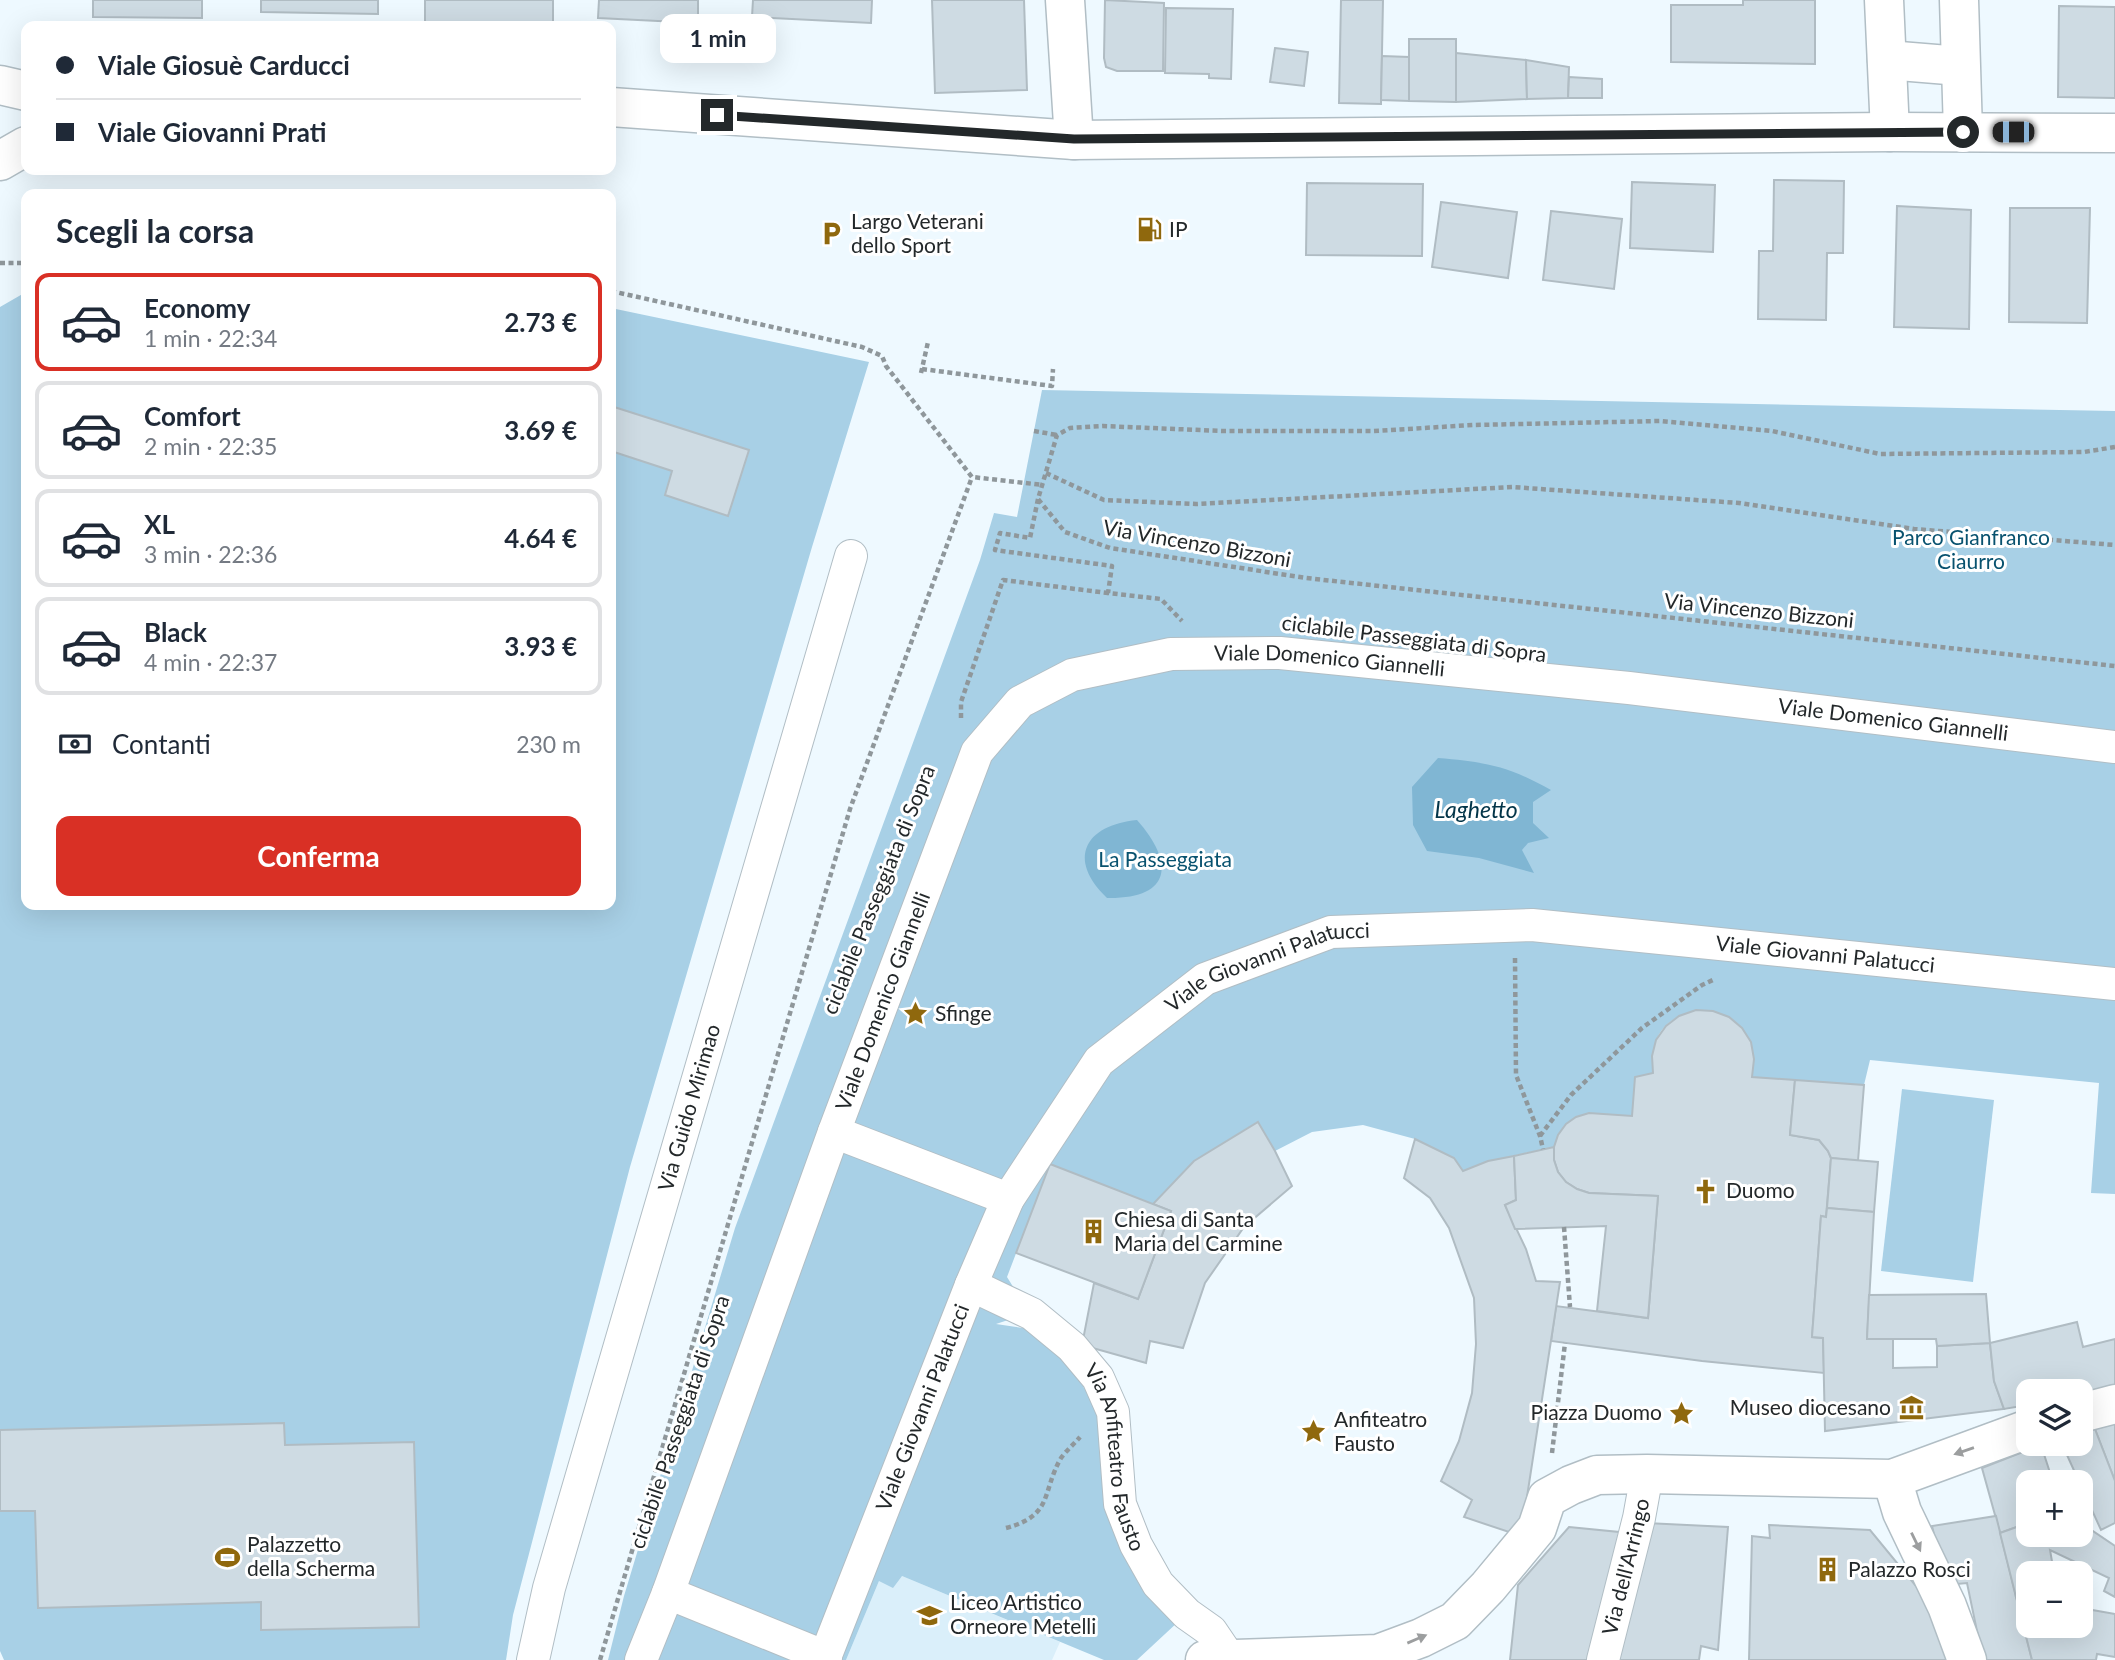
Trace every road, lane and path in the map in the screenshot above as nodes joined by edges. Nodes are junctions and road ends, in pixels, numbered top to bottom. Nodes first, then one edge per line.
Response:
1 (1065, 0) edge
2 (1884, 0) edge
3 (1959, 0) edge
4 (1887, 60) junction
5 (1960, 66) junction
6 (0, 85) edge
7 (21, 90) edge
8 (616, 107) edge
9 (21, 124) edge
10 (0, 129) edge
11 (1890, 132) junction
12 (1963, 132) junction
13 (2115, 133) edge
14 (1074, 139) junction
15 (21, 149) edge
16 (0, 161) edge
17 (0, 263) edge
18 (21, 263) edge
19 (616, 292) edge
20 (928, 342) dead end
21 (1053, 369) dead end
22 (1034, 431) dead end
23 (1057, 435) junction
24 (2115, 447) edge
25 (1046, 473) junction
26 (972, 477) junction
27 (1043, 485) junction
28 (1038, 499) junction
29 (2115, 545) edge
30 (851, 556) dead end
31 (1108, 593) junction
32 (1202, 654) junction
33 (2115, 666) edge
34 (2115, 747) edge
35 (977, 752) junction
36 (1514, 926) junction
37 (1776, 950) junction
38 (2115, 984) edge
39 (834, 1132) junction
40 (1540, 1136) junction
41 (1543, 1149) dead end
42 (1008, 1199) junction
43 (1564, 1227) dead end
44 (971, 1285) junction
45 (1570, 1307) dead end
46 (1565, 1343) dead end
47 (2115, 1404) edge
48 (2093, 1410) edge
49 (1112, 1412) junction
50 (2016, 1433) edge
51 (1647, 1474) junction
52 (1892, 1479) junction
53 (1542, 1513) junction
54 (1006, 1528) dead end
55 (668, 1593) junction
56 (825, 1659) edge
57 (533, 1660) edge
58 (600, 1660) edge
59 (641, 1660) edge
60 (1205, 1660) edge
61 (1247, 1660) edge
62 (1603, 1660) edge
63 (1967, 1660) edge

1 - 14 street
2 - 4 street
3 - 5 street
4 - 5 street
4 - 11 street
5 - 12 street
6 - 7 street
8 - 14 street
9 - 10 street
11 - 12 street
11 - 14 street
12 - 13 street
15 - 16 street
17 - 18 path
19 - 26 path
20 - 21 path
22 - 23 path
23 - 24 path
23 - 25 path
25 - 27 path
25 - 29 path
26 - 27 path
26 - 58 path
27 - 28 path
28 - 31 path
28 - 33 path, Via Vincenzo Bizzoni
30 - 57 street, Via Guido Mirimao
31 - 32 path
31 - 35 path
32 - 34 street, Viale Domenico Giannelli
32 - 35 street, Viale Domenico Giannelli
35 - 39 street, Viale Domenico Giannelli
36 - 37 street, Viale Giovanni Palatucci
36 - 40 path
36 - 42 street, Viale Giovanni Palatucci
37 - 38 street, Viale Giovanni Palatucci
37 - 40 path
39 - 42 street, Viale Domenico Giannelli
39 - 55 street, Viale Domenico Giannelli
40 - 41 path
42 - 44 street, Viale Giovanni Palatucci
43 - 45 path
44 - 49 street, Via Anfiteatro Fausto
44 - 56 street, Viale Giovanni Palatucci
46 - 53 path
47 - 48 street
49 - 54 path
49 - 61 street, Via Anfiteatro Fausto
50 -> 52 street
51 - 52 street
51 - 53 street
51 - 62 street, Via dell'Arringo
52 -> 63 street
61 -> 53 street
55 - 56 street
55 - 59 street, Viale Domenico Giannelli
60 - 61 street

